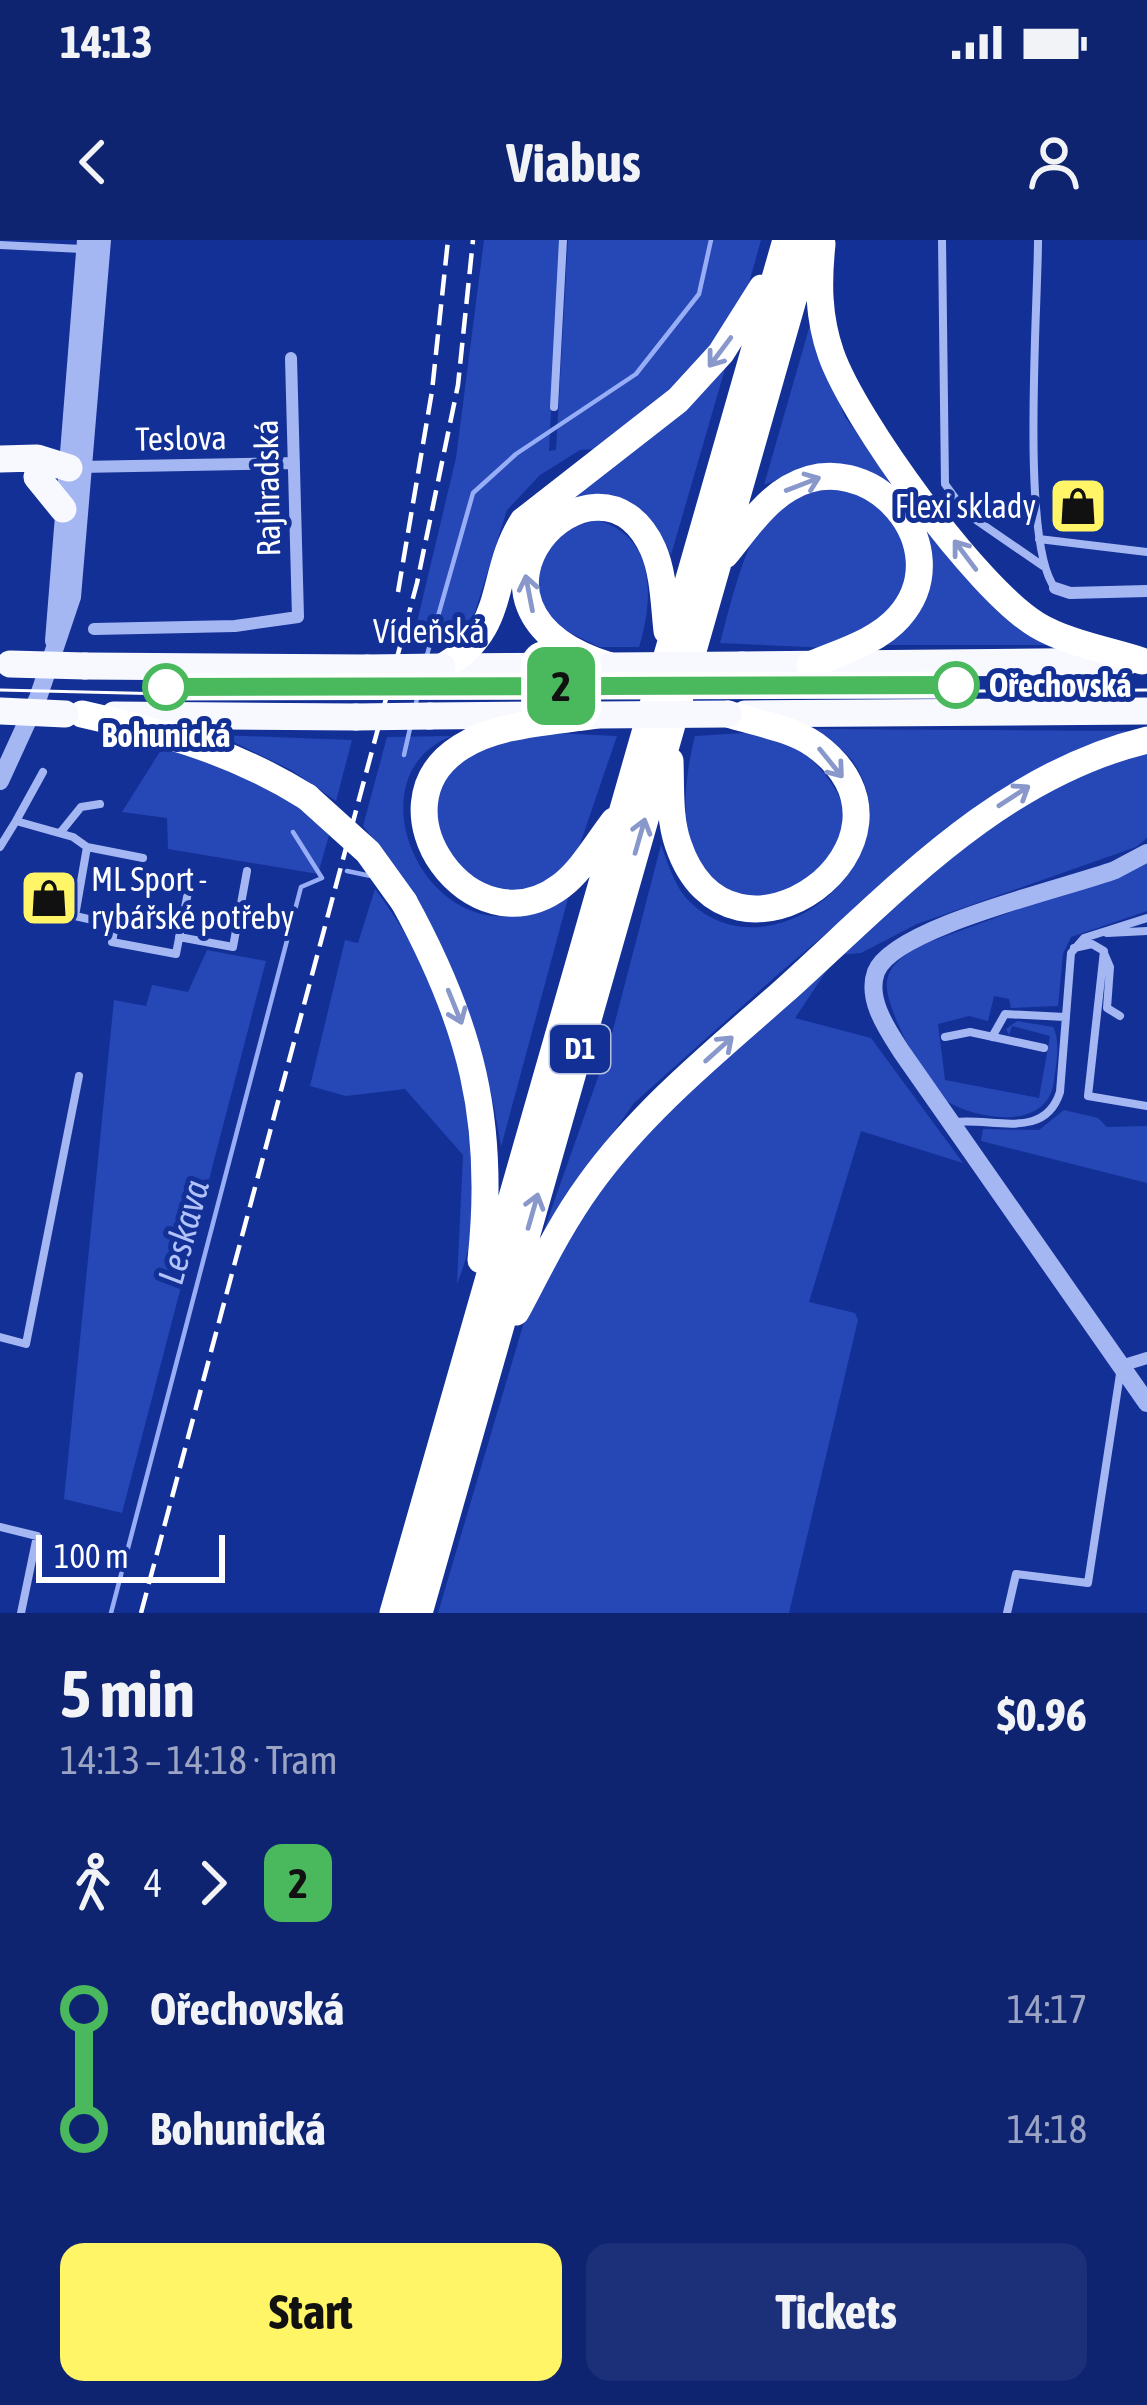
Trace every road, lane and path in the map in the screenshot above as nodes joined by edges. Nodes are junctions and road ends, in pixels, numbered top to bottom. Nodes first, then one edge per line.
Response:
1 (563, 240) edge
2 (810, 240) edge
3 (823, 240) edge
4 (942, 240) edge
5 (1038, 240) edge
6 (0, 245) edge
7 (94, 245) edge
8 (784, 247) edge
9 (291, 358) dead end
10 (554, 407) dead end
11 (68, 438) junction
12 (0, 459) edge
13 (293, 463) junction
14 (76, 467) junction
15 (37, 468) junction
16 (0, 476) edge
17 (63, 509) junction
18 (1039, 539) junction
19 (1147, 552) edge
20 (719, 562) junction
21 (1043, 566) junction
22 (1054, 588) joint
23 (1147, 591) edge
24 (94, 629) dead end
25 (55, 646) junction
26 (669, 647) junction
27 (1144, 661) edge
28 (5, 664) edge
29 (810, 665) junction
30 (610, 666) junction
31 (442, 667) junction
32 (1, 711) edge
33 (1147, 711) edge
34 (74, 714) junction
35 (728, 714) junction
36 (597, 715) junction
37 (670, 734) junction
38 (1147, 740) edge
39 (43, 772) dead end
40 (0, 781) edge
41 (100, 804) dead end
42 (623, 808) junction
43 (16, 821) junction
44 (60, 833) junction
45 (0, 847) edge
46 (87, 848) junction
47 (1147, 853) edge
48 (142, 858) dead end
49 (247, 872) dead end
50 (188, 892) dead end
51 (1147, 918) edge
52 (1147, 931) edge
53 (1095, 934) junction
54 (179, 937) junction
55 (1073, 949) junction
56 (1104, 951) junction
57 (1120, 1016) dead end
58 (1065, 1017) junction
59 (945, 1036) dead end
60 (992, 1036) junction
61 (1044, 1048) dead end
62 (79, 1076) dead end
63 (1147, 1106) edge
64 (949, 1123) junction
65 (0, 1337) edge
66 (1147, 1358) edge
67 (478, 1361) junction
68 (1121, 1366) junction
69 (1147, 1402) edge
70 (0, 1527) edge
71 (21, 1613) edge
72 (393, 1613) edge
73 (419, 1613) edge
74 (1007, 1613) edge

1 - 10 lane
2 - 20 highway, D1
27 -> 3 highway
4 - 21 lane
5 - 18 lane
6 - 7 lane
7 - 11 street
7 - 14 street
8 - 26 highway, D1
8 -> 31 highway
9 - 13 street, Rajhradská
11 - 14 street
11 - 15 highway
12 - 15 highway
13 - 14 street, Teslova
13 - 24 street, Rajhradská
14 - 15 highway
14 - 17 street
14 - 25 street
15 - 16 highway
15 - 17 highway
17 - 25 street
18 - 19 lane
18 - 21 lane
20 -> 29 highway
20 - 37 highway, D1
21 - 22 lane
22 - 23 street
25 - 40 street
30 -> 26 highway
26 - 42 highway, D1
27 - 29 highway, Vídeňská
28 - 31 highway, Vídeňská, bridge
29 - 30 highway, Vídeňská, bridge
30 - 31 highway, Vídeňská
32 - 34 highway, bridge
33 - 35 highway
34 - 36 highway, bridge
34 -> 67 highway, bridge
35 - 36 highway, bridge
35 -> 37 highway
36 - 42 highway
67 -> 37 highway, D1
67 -> 38 highway
39 - 43 lane
41 - 44 lane
42 - 67 highway, D1
43 - 44 lane
43 - 45 lane
44 - 46 lane
46 - 48 lane
46 - 54 lane
47 - 64 street
49 - 54 lane
50 - 54 lane
51 - 53 lane
52 - 53 lane
53 - 55 lane
55 - 56 lane
55 - 58 lane
56 - 57 lane
56 - 63 lane
58 - 60 lane
58 - 64 lane
59 - 60 lane
60 - 61 lane
62 - 65 lane
64 - 68 street
66 - 68 street
67 - 72 highway, D1
67 - 73 highway, D1
68 - 69 street
68 - 74 lane
70 - 71 lane

